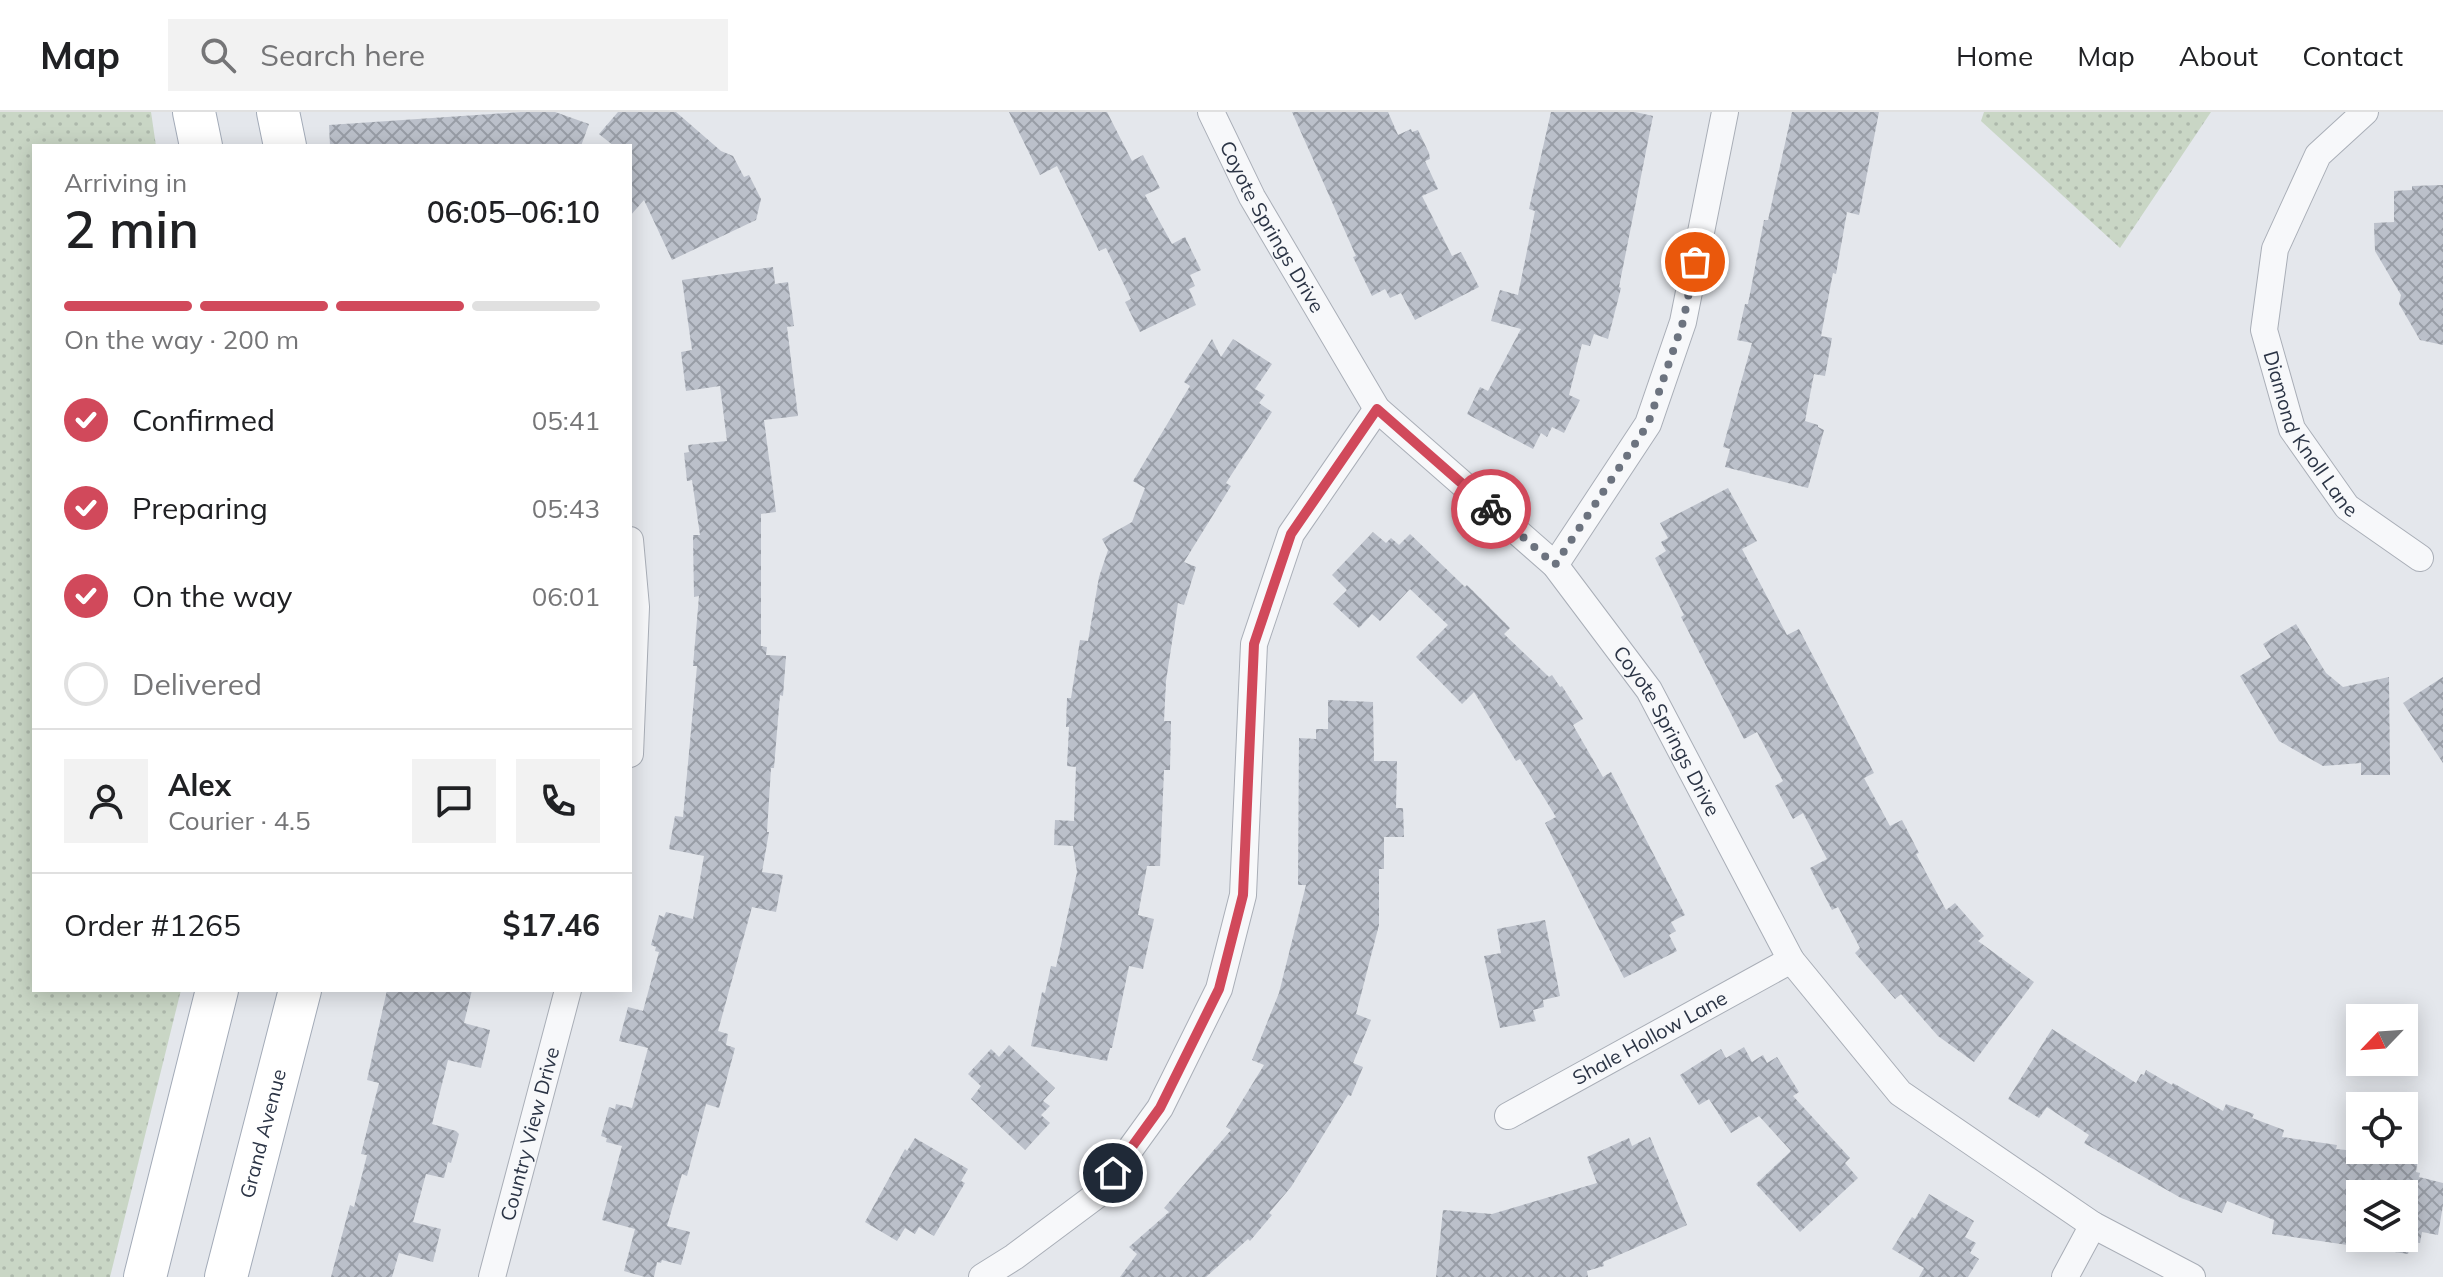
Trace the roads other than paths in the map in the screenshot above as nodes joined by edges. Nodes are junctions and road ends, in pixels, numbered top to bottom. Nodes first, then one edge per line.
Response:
1 (194, 112) edge
2 (278, 112) edge
3 (1211, 112) edge
4 (1725, 112) edge
5 (2365, 112) edge
6 (201, 144) edge
7 (285, 144) edge
8 (1377, 409) junction
9 (2420, 558) dead end
10 (632, 562) edge
11 (1555, 565) junction
12 (632, 705) edge
13 (1791, 960) junction
14 (216, 992) edge
15 (299, 992) edge
16 (567, 992) edge
17 (1508, 1116) dead end
18 (2093, 1225) junction
19 (145, 1277) edge
20 (226, 1277) edge
21 (492, 1277) edge
22 (982, 1277) edge
23 (2065, 1277) edge
24 (2192, 1277) edge

1 - 6 main road
2 - 7 main road
3 - 8 street, Coyote Springs Drive
4 - 11 street
5 - 9 street, Diamond Knoll Lane
8 - 11 street, Coyote Springs Drive
8 - 22 street
10 - 12 street
11 - 13 street, Coyote Springs Drive
13 - 17 street, Shale Hollow Lane
13 - 18 street, Coyote Springs Drive
14 - 19 main road
15 - 20 main road, Grand Avenue
16 - 21 street, Country View Drive
18 - 23 street
18 - 24 street, Coyote Springs Drive

